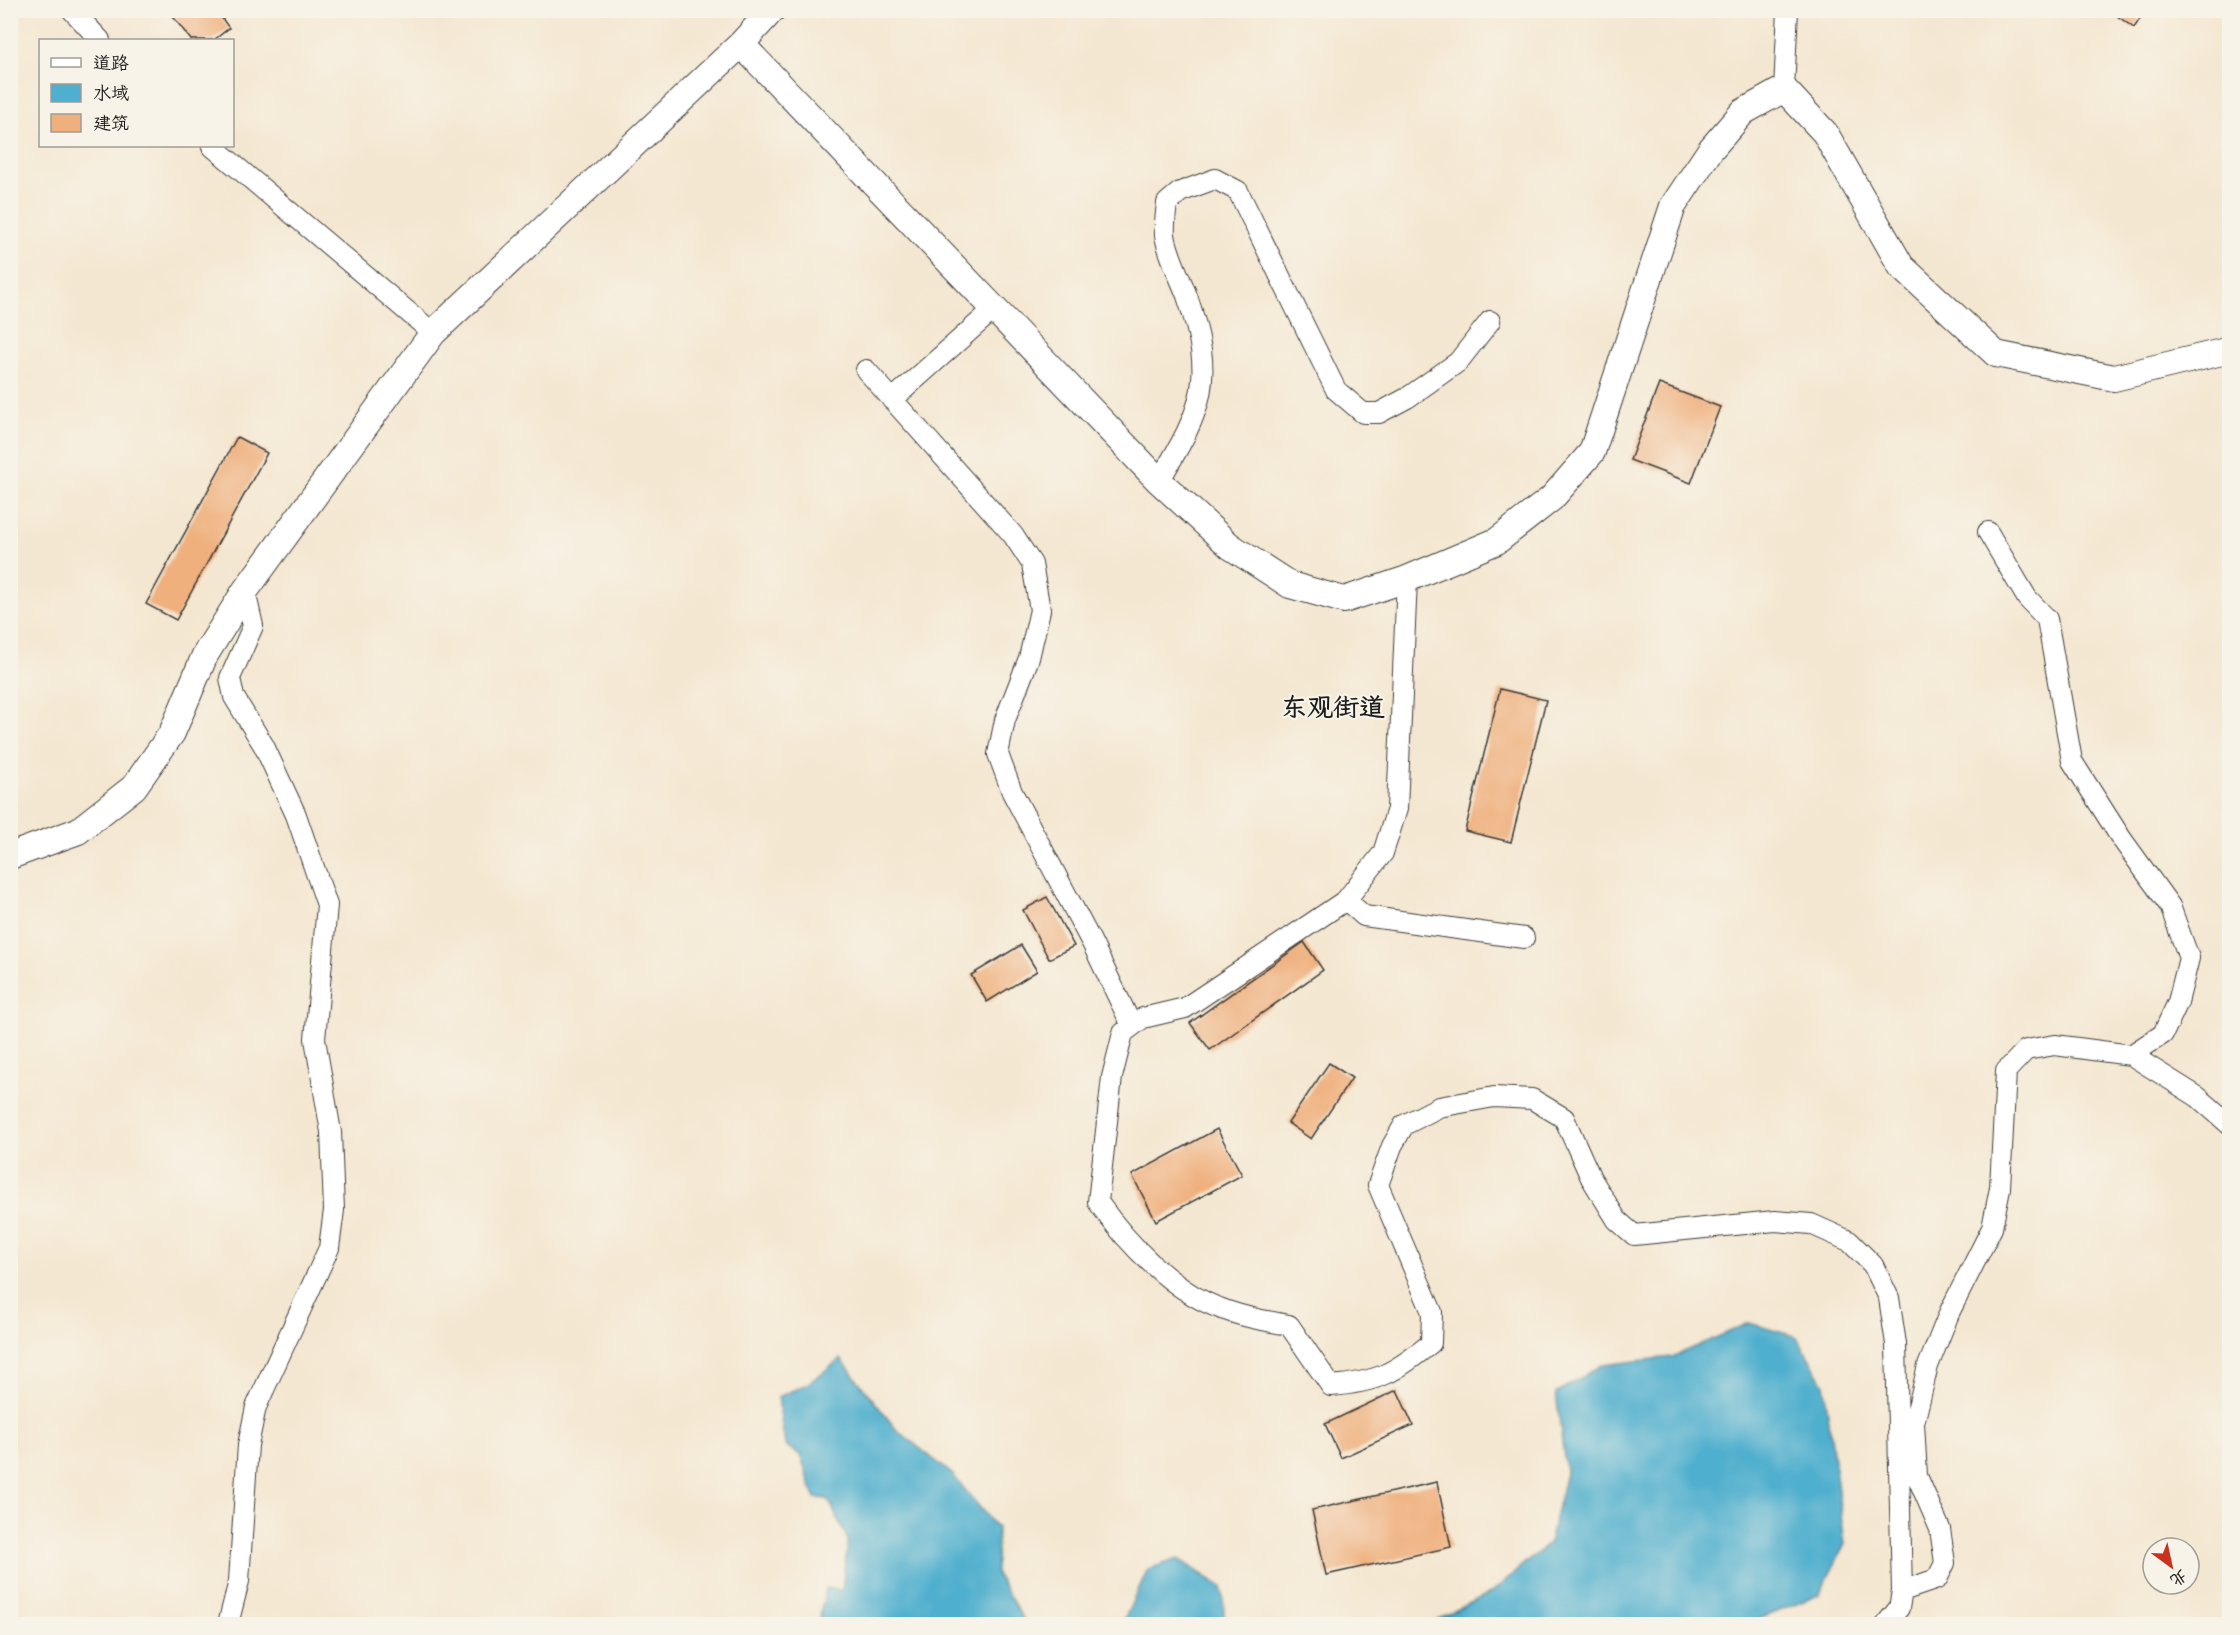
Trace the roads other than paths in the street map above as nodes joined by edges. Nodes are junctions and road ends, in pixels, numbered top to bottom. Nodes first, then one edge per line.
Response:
1 (72, 10) edge
2 (772, 10) edge
3 (1788, 10) edge
4 (99, 39) edge
5 (741, 44) junction
6 (1784, 89) junction
7 (213, 147) edge
8 (994, 309) junction
9 (1490, 321) dead end
10 (433, 333) junction
11 (2229, 350) edge
12 (866, 370) dead end
13 (892, 400) junction
14 (1159, 481) junction
15 (1988, 532) dead end
16 (1407, 579) junction
17 (245, 591) junction
18 (10, 856) edge
19 (1346, 900) junction
20 (1524, 938) dead end
21 (1132, 1026) junction
22 (2131, 1055) junction
23 (2229, 1125) edge
24 (1902, 1591) junction
25 (228, 1624) edge
26 (1887, 1624) edge

1 - 4 street
2 - 5 main road
3 - 6 street
5 - 8 main road
5 - 10 main road
6 - 11 main road
6 - 16 main road
7 - 10 street
8 - 13 street
8 - 14 main road
9 - 14 street
10 - 17 main road
12 - 13 street
13 - 21 street
14 - 16 main road
15 - 22 street
16 - 19 street
17 - 18 main road
17 - 25 street
19 - 20 street
19 - 21 street
21 - 24 street
22 - 23 street
22 - 24 street
24 - 26 street

